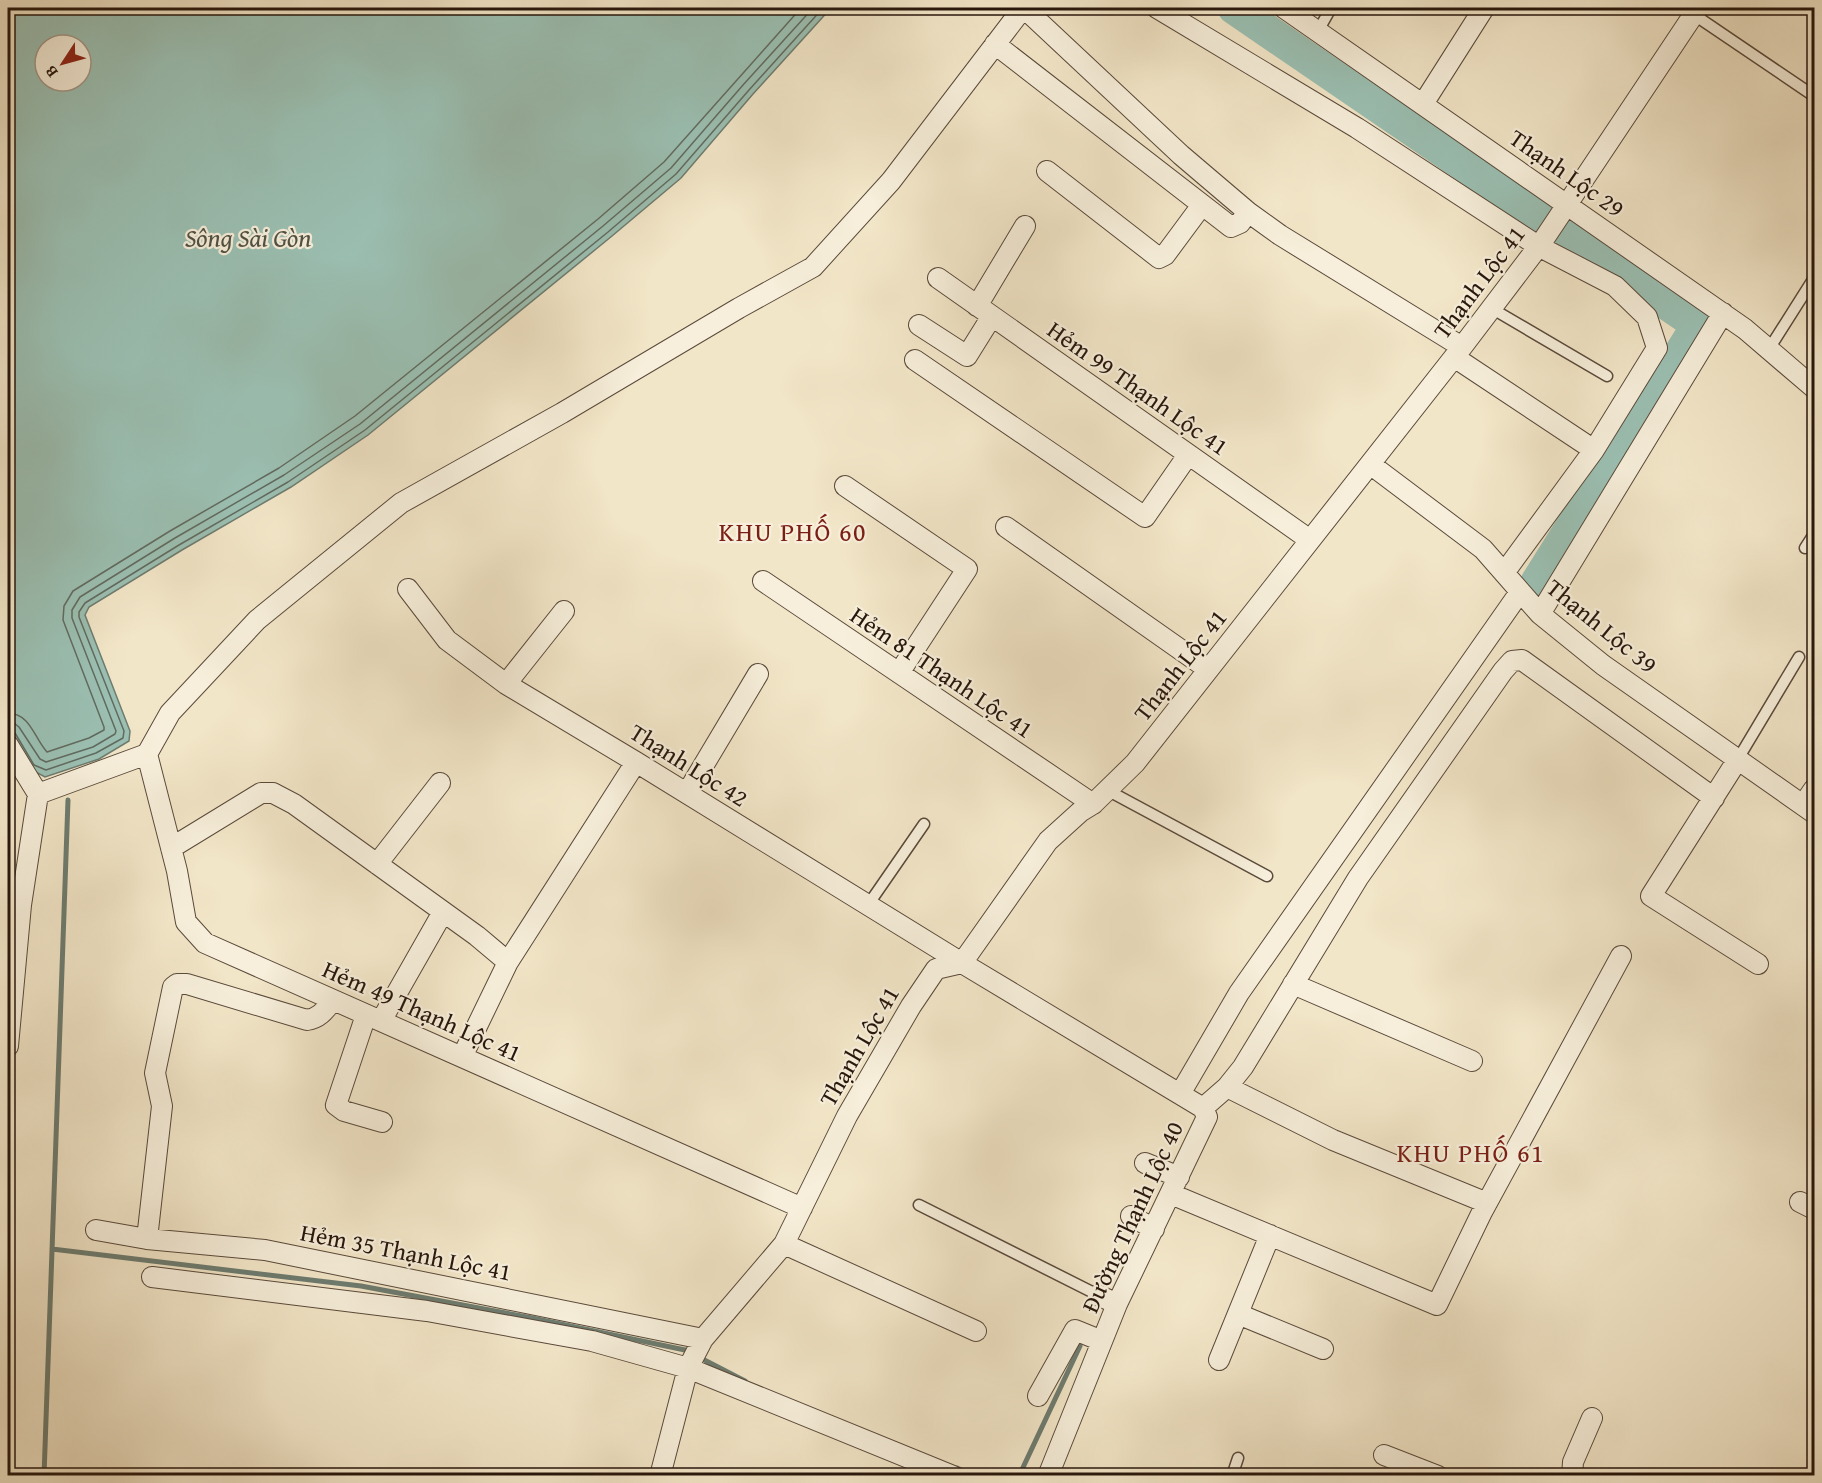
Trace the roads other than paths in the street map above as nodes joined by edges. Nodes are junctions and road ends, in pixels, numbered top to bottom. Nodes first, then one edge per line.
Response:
1 (1023, 8) edge
2 (1157, 8) edge
3 (1284, 8) edge
4 (1331, 8) edge
5 (1484, 8) edge
6 (1695, 11) edge
7 (1318, 31) junction
8 (995, 44) junction
9 (1815, 96) edge
10 (1423, 104) junction
11 (1047, 171) dead end
12 (1567, 204) junction
13 (1202, 205) junction
14 (1248, 212) junction
15 (1025, 226) dead end
16 (1541, 242) junction
17 (938, 278) dead end
18 (1815, 278) edge
19 (1491, 308) junction
20 (984, 311) junction
21 (1723, 313) junction
22 (919, 325) dead end
23 (1769, 349) junction
24 (1458, 352) junction
25 (915, 360) dead end
26 (1607, 376) dead end
27 (1815, 388) edge
28 (1594, 450) junction
29 (1188, 454) junction
30 (1370, 464) junction
31 (845, 486) dead end
32 (1006, 526) dead end
33 (1815, 534) edge
34 (1310, 540) junction
35 (1805, 548) dead end
36 (1504, 573) junction
37 (763, 581) dead end
38 (408, 589) dead end
39 (1521, 592) junction
40 (564, 611) dead end
41 (1540, 614) junction
42 (1798, 657) dead end
43 (1208, 669) junction
44 (899, 673) junction
45 (758, 674) dead end
46 (506, 684) junction
47 (8, 745) edge
48 (147, 754) junction
49 (1738, 759) junction
50 (636, 762) junction
51 (440, 783) dead end
52 (38, 794) junction
53 (687, 794) junction
54 (1100, 797) junction
55 (1714, 798) junction
56 (1811, 803) edge
57 (924, 824) dead end
58 (171, 848) junction
59 (377, 864) junction
60 (1267, 876) dead end
61 (867, 905) junction
62 (443, 912) junction
63 (12, 955) edge
64 (1621, 956) dead end
65 (508, 962) junction
66 (962, 963) junction
67 (1758, 964) dead end
68 (1293, 984) junction
69 (333, 1000) junction
70 (373, 1018) junction
71 (8, 1046) edge
72 (462, 1057) junction
73 (1472, 1061) dead end
74 (1227, 1087) junction
75 (1180, 1094) junction
76 (1203, 1108) junction
77 (382, 1122) dead end
78 (1145, 1163) dead end
79 (1175, 1186) junction
80 (1487, 1203) junction
81 (919, 1205) dead end
82 (802, 1208) junction
83 (1131, 1216) dead end
84 (1154, 1229) junction
85 (96, 1230) dead end
86 (1270, 1235) junction
87 (147, 1239) junction
88 (784, 1244) junction
89 (152, 1277) dead end
90 (1098, 1295) joint
91 (1117, 1304) junction
92 (1238, 1314) junction
93 (976, 1331) dead end
94 (703, 1339) junction
95 (1102, 1341) junction
96 (1323, 1349) dead end
97 (1219, 1360) dead end
98 (688, 1368) junction
99 (1038, 1396) dead end
100 (1592, 1418) dead end
101 (1384, 1455) dead end
102 (1238, 1458) dead end
103 (660, 1476) edge
104 (953, 1476) edge
105 (1048, 1476) edge
106 (1232, 1476) edge
107 (1438, 1476) edge
108 (1572, 1476) edge

1 - 8 street
1 - 14 street
2 - 16 street
3 - 7 street, Thạnh Lộc 29
4 - 7 lane
5 - 10 street
6 - 9 lane
6 - 12 street, Thạnh Lộc 41
7 - 10 street, Thạnh Lộc 29
8 - 13 street
8 - 48 street
10 - 12 street, Thạnh Lộc 29
11 - 13 street
12 - 16 street, Thạnh Lộc 41
12 - 21 street, Thạnh Lộc 29
13 - 14 street
14 - 24 street
15 - 20 street
16 - 19 street, Thạnh Lộc 41
16 - 28 street
17 - 20 street, Hẻm 99 Thạnh Lộc 41
18 - 23 lane
19 - 24 street, Thạnh Lộc 41
19 - 26 lane
20 - 22 street
20 - 29 street, Hẻm 99 Thạnh Lộc 41
21 - 23 street, Thạnh Lộc 29
21 - 41 street
23 - 27 street, Thạnh Lộc 29
24 - 28 street
24 - 30 street, Thạnh Lộc 41
25 - 29 street
28 - 36 street
29 - 34 street, Hẻm 99 Thạnh Lộc 41
30 - 34 street, Thạnh Lộc 41
30 - 36 street, Thạnh Lộc 39
31 - 44 street
32 - 43 street
33 - 35 lane
34 - 43 street, Thạnh Lộc 41
36 - 39 street, Thạnh Lộc 39
37 - 44 street, Hẻm 81 Thạnh Lộc 41
38 - 46 street, Thạnh Lộc 42
39 - 41 street, Thạnh Lộc 39
39 - 75 street
40 - 46 street
41 - 49 street, Thạnh Lộc 39
42 - 49 lane
43 - 54 street, Thạnh Lộc 41
44 - 54 street, Hẻm 81 Thạnh Lộc 41
45 - 53 street
46 - 50 street, Thạnh Lộc 42
47 - 52 street
48 - 52 street
48 - 58 street, Hẻm 49 Thạnh Lộc 41
49 - 55 street
49 - 56 street, Thạnh Lộc 39
50 - 53 street, Thạnh Lộc 42
50 - 65 street
51 - 59 street
52 - 63 street
53 - 61 street, Thạnh Lộc 42
54 - 60 lane
54 - 66 street, Thạnh Lộc 41
55 - 67 street
55 - 68 street
57 - 61 lane
58 - 59 street
58 - 69 street, Hẻm 49 Thạnh Lộc 41
59 - 62 street
61 - 66 street, Thạnh Lộc 42
62 - 65 street
62 - 70 street
63 - 71 street
64 - 80 street
65 - 72 street
66 - 75 street, Đường Thạnh Lộc 40
66 - 82 street, Thạnh Lộc 41
68 - 73 street
68 - 74 street
69 - 70 street, Hẻm 49 Thạnh Lộc 41
69 - 87 street
70 - 72 street, Hẻm 49 Thạnh Lộc 41
70 - 77 street
72 - 82 street, Hẻm 49 Thạnh Lộc 41
74 - 76 street
74 - 80 street
75 - 76 street, Đường Thạnh Lộc 40
76 - 79 street, Đường Thạnh Lộc 40
78 - 79 street
79 - 84 street, Đường Thạnh Lộc 40
79 - 86 street
80 - 86 street
81 - 90 lane
82 - 88 street, Thạnh Lộc 41
83 - 84 street
84 - 91 street, Đường Thạnh Lộc 40
85 - 87 street, Hẻm 35 Thạnh Lộc 41
86 - 92 street
87 - 94 street, Hẻm 35 Thạnh Lộc 41
88 - 93 street
88 - 94 street, Thạnh Lộc 41
89 - 98 street
90 - 91 street
91 - 95 street, Đường Thạnh Lộc 40
92 - 96 street
92 - 97 street
94 - 98 street, Thạnh Lộc 41
95 - 99 street
95 - 105 street, Đường Thạnh Lộc 40
98 - 103 street
98 - 104 street
100 - 108 street
101 - 107 street
102 - 106 lane

